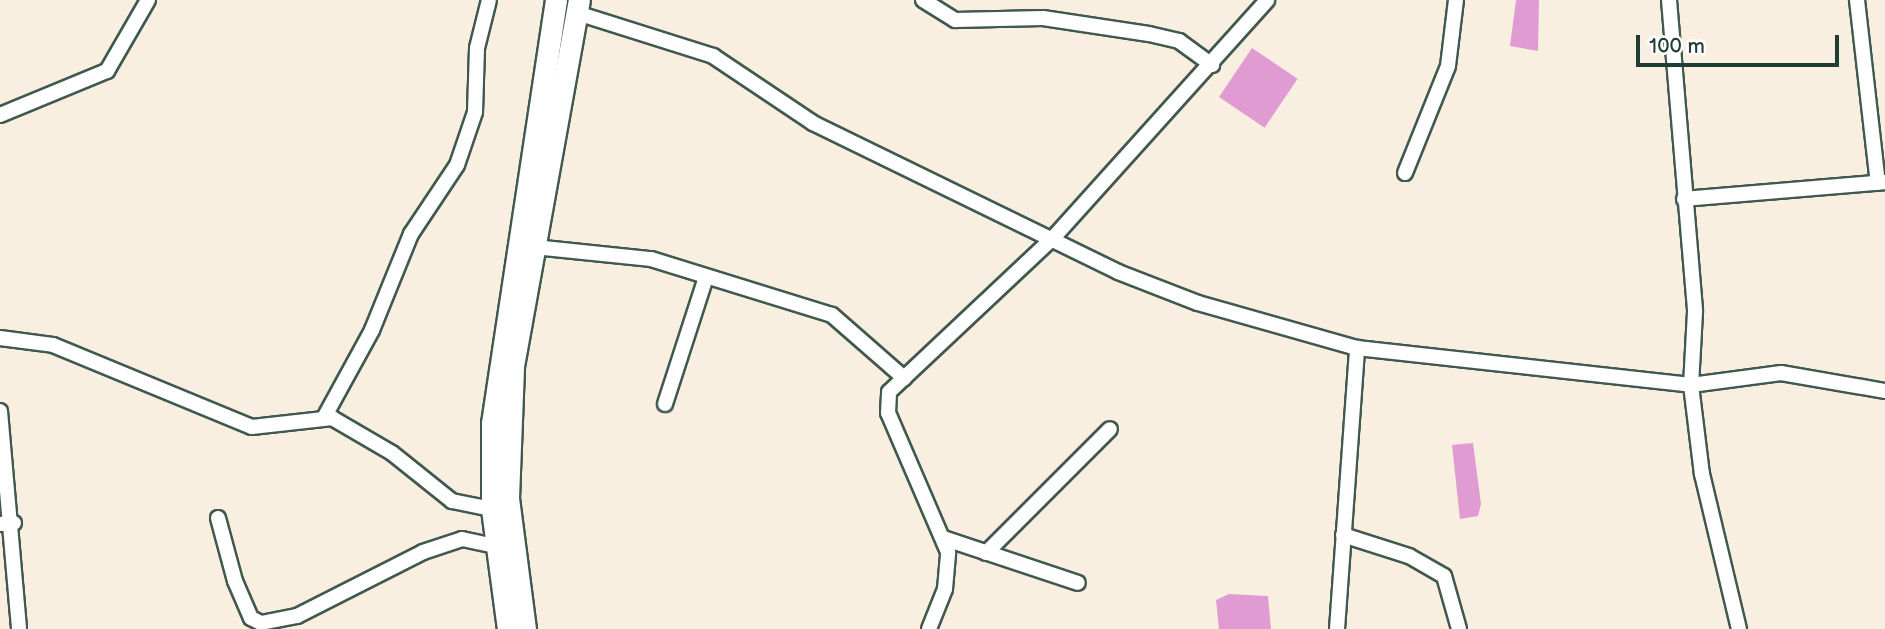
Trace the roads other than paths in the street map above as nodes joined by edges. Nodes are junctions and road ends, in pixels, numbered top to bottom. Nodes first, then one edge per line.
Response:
1 (148, 0) edge
2 (489, 0) edge
3 (556, 0) edge
4 (923, 0) edge
5 (1456, 0) edge
6 (1669, 0) edge
7 (1857, 0) edge
8 (1268, 1) edge
9 (578, 7) edge
10 (1212, 65) junction
11 (0, 115) edge
12 (1405, 173) dead end
13 (1881, 183) edge
14 (1684, 199) junction
15 (1053, 238) junction
16 (534, 247) junction
17 (706, 277) junction
18 (0, 338) edge
19 (1357, 348) junction
20 (904, 378) junction
21 (1690, 385) junction
22 (1885, 391) edge
23 (665, 404) dead end
24 (0, 411) edge
25 (325, 416) junction
26 (1110, 429) dead end
27 (492, 509) junction
28 (218, 518) dead end
29 (7, 524) edge
30 (1343, 535) junction
31 (943, 538) junction
32 (496, 546) junction
33 (986, 552) junction
34 (1078, 583) dead end
35 (19, 629) edge
36 (508, 629) edge
37 (525, 629) edge
38 (929, 629) edge
39 (1337, 629) edge
40 (1459, 629) edge
41 (1739, 629) edge

1 - 11 street
2 - 25 street
3 - 27 main road
4 - 10 street
5 - 12 street
6 - 14 street
7 - 13 street
8 - 10 street
9 - 15 street
9 - 16 main road
10 - 15 street
13 - 14 street
14 - 21 street
15 - 19 street
15 - 20 street
16 - 17 street
16 - 37 main road
17 - 20 street
17 - 23 street
18 - 25 street
19 - 21 street
19 - 30 street
20 - 31 street
21 - 22 street
21 - 41 street
24 - 29 street
25 - 27 street
26 - 33 street
27 - 32 main road
28 - 32 street
29 - 35 street
30 - 39 street
30 - 40 street
31 - 33 street
31 - 38 street
32 - 36 main road
33 - 34 street

